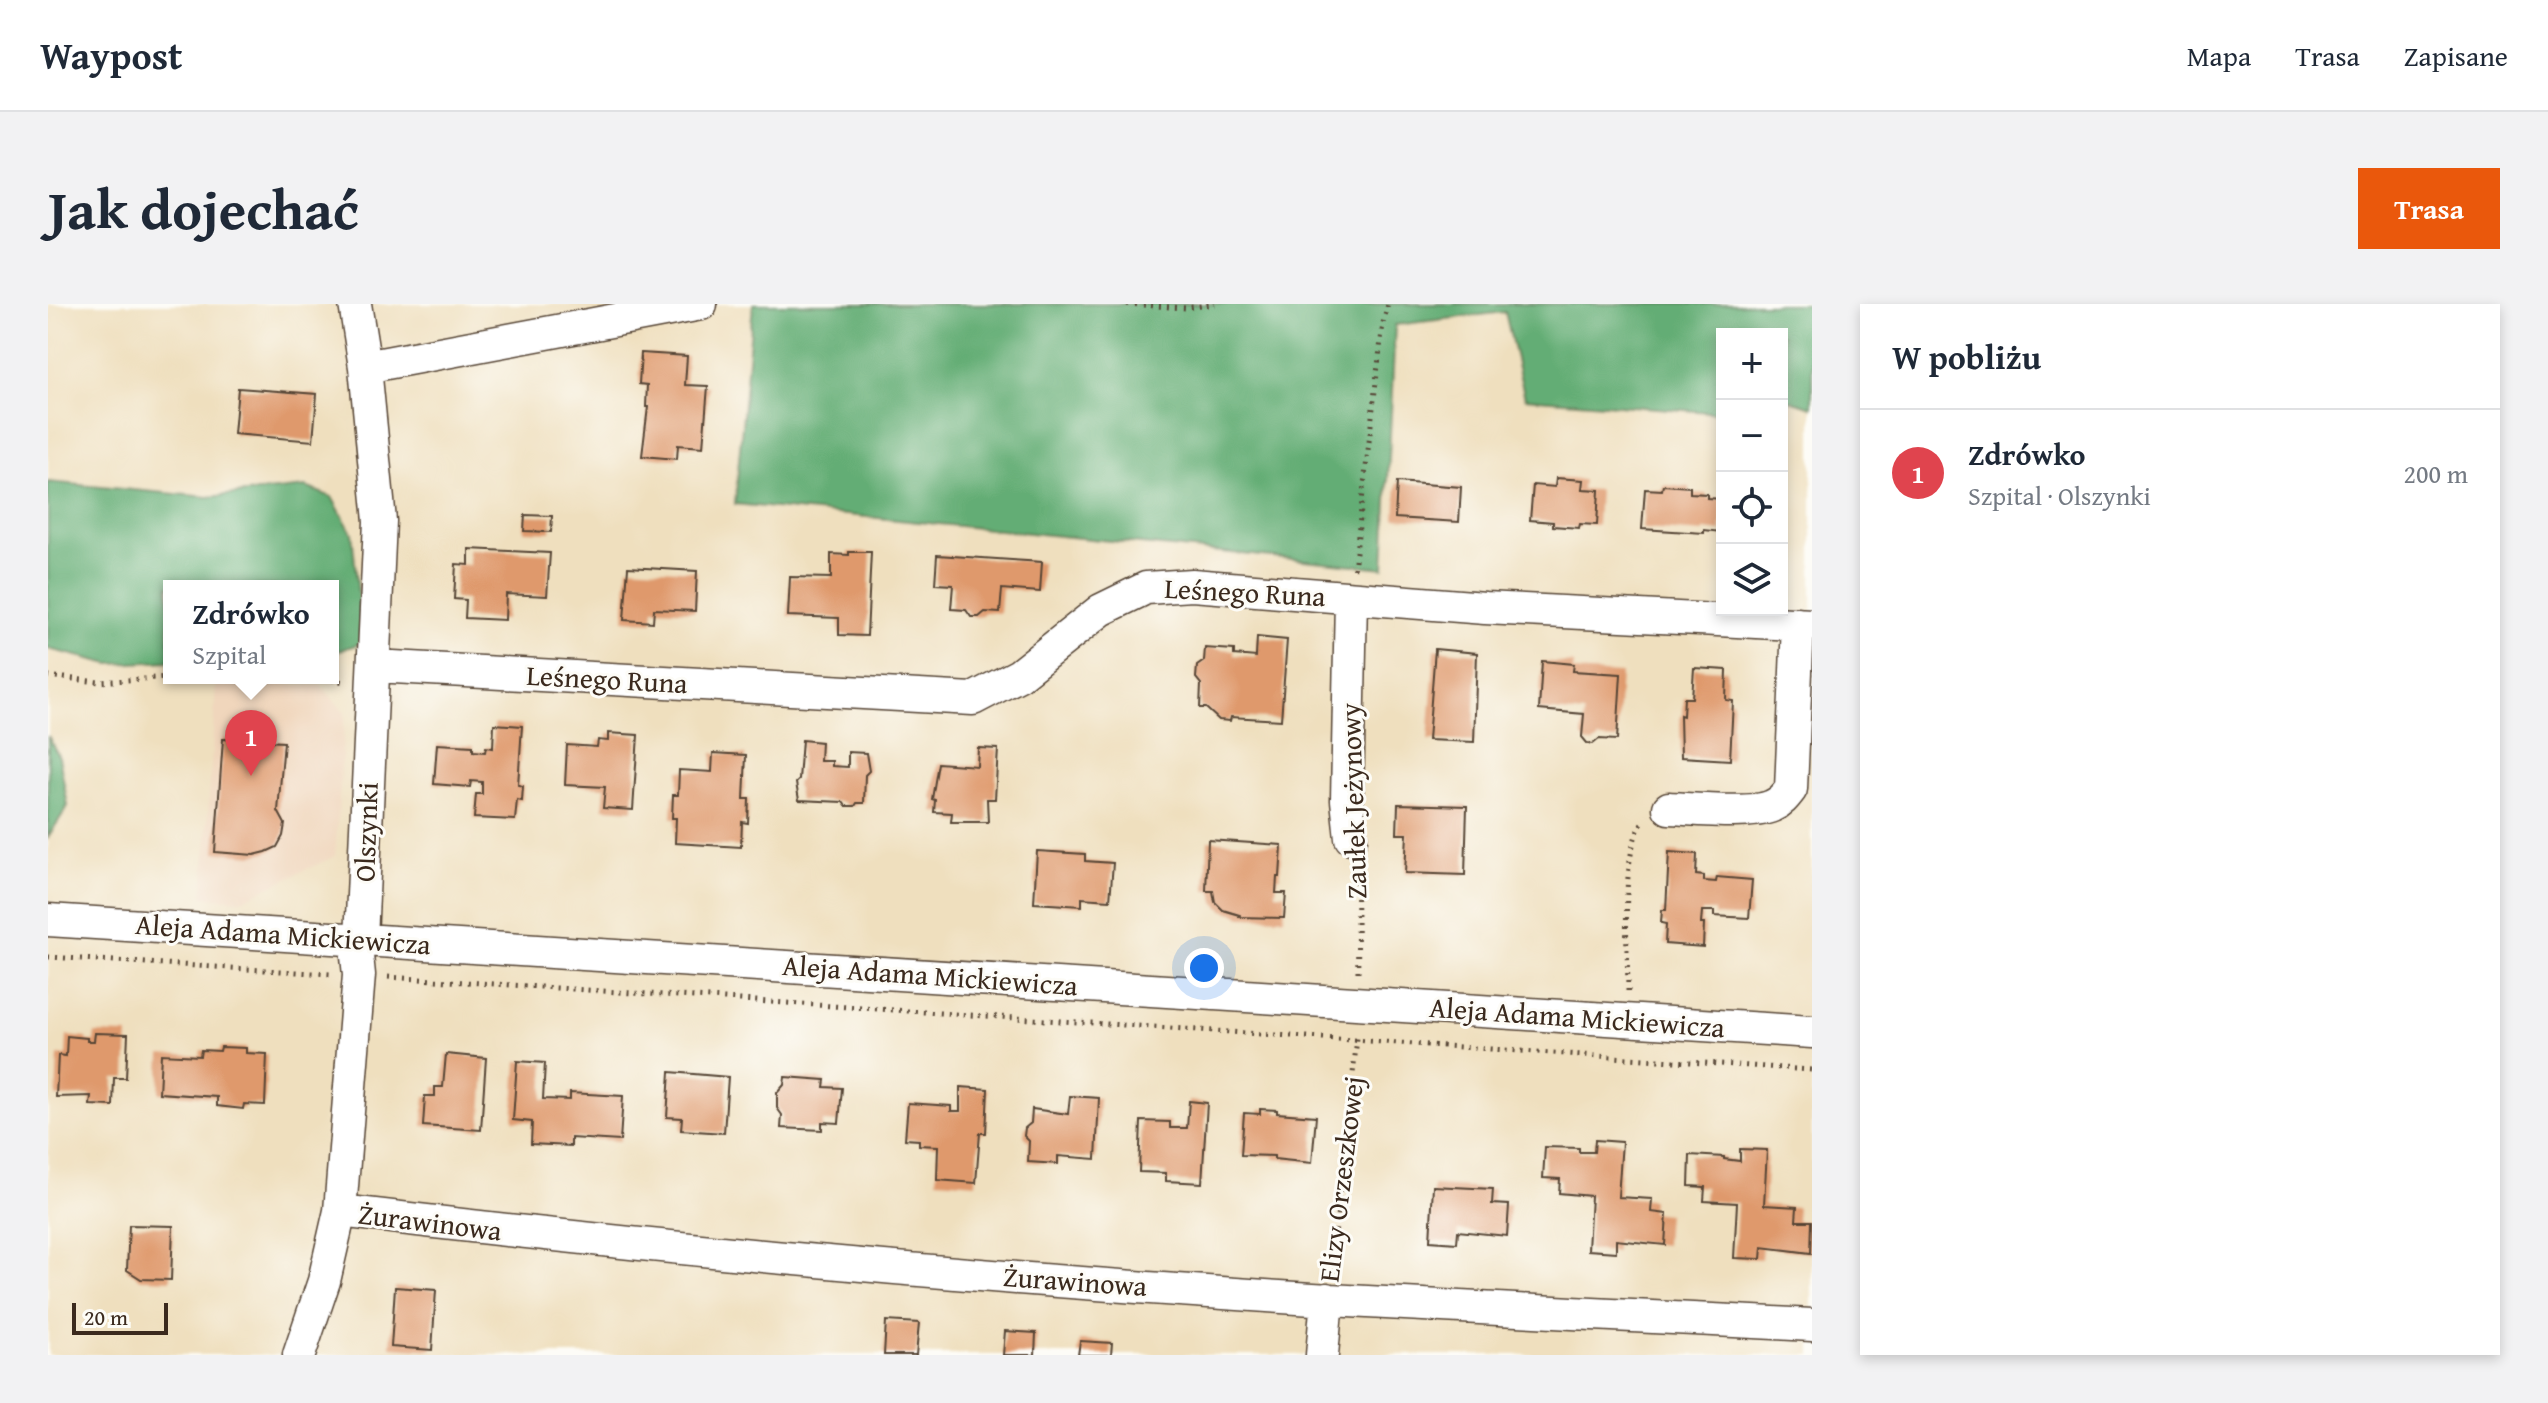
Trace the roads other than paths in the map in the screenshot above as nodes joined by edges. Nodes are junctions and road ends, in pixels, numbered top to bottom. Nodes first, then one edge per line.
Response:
1 (355, 304) edge
2 (701, 304) edge
3 (365, 367) junction
4 (1351, 598) junction
5 (1805, 624) edge
6 (375, 666) junction
7 (1669, 808) road end
8 (1351, 838) road end
9 (48, 920) edge
10 (361, 939) junction
11 (1812, 1032) edge
12 (340, 1211) junction
13 (1327, 1299) junction
14 (1812, 1325) edge
15 (299, 1355) edge
16 (1322, 1355) edge

1 - 3 street, Olszynki
2 - 3 street
3 - 6 street, Olszynki
4 - 5 street, Leśnego Runa
4 - 6 street, Leśnego Runa
4 - 8 street, Zaułek Jeżynowy
5 - 7 street
6 - 10 street, Olszynki
9 - 10 street, Aleja Adama Mickiewicza
10 - 11 street, Aleja Adama Mickiewicza
10 - 12 street, Olszynki
12 - 13 street, Żurawinowa
12 - 15 street, Olszynki
13 - 14 street, Żurawinowa
13 - 16 street, Elizy Orzeszkowej

